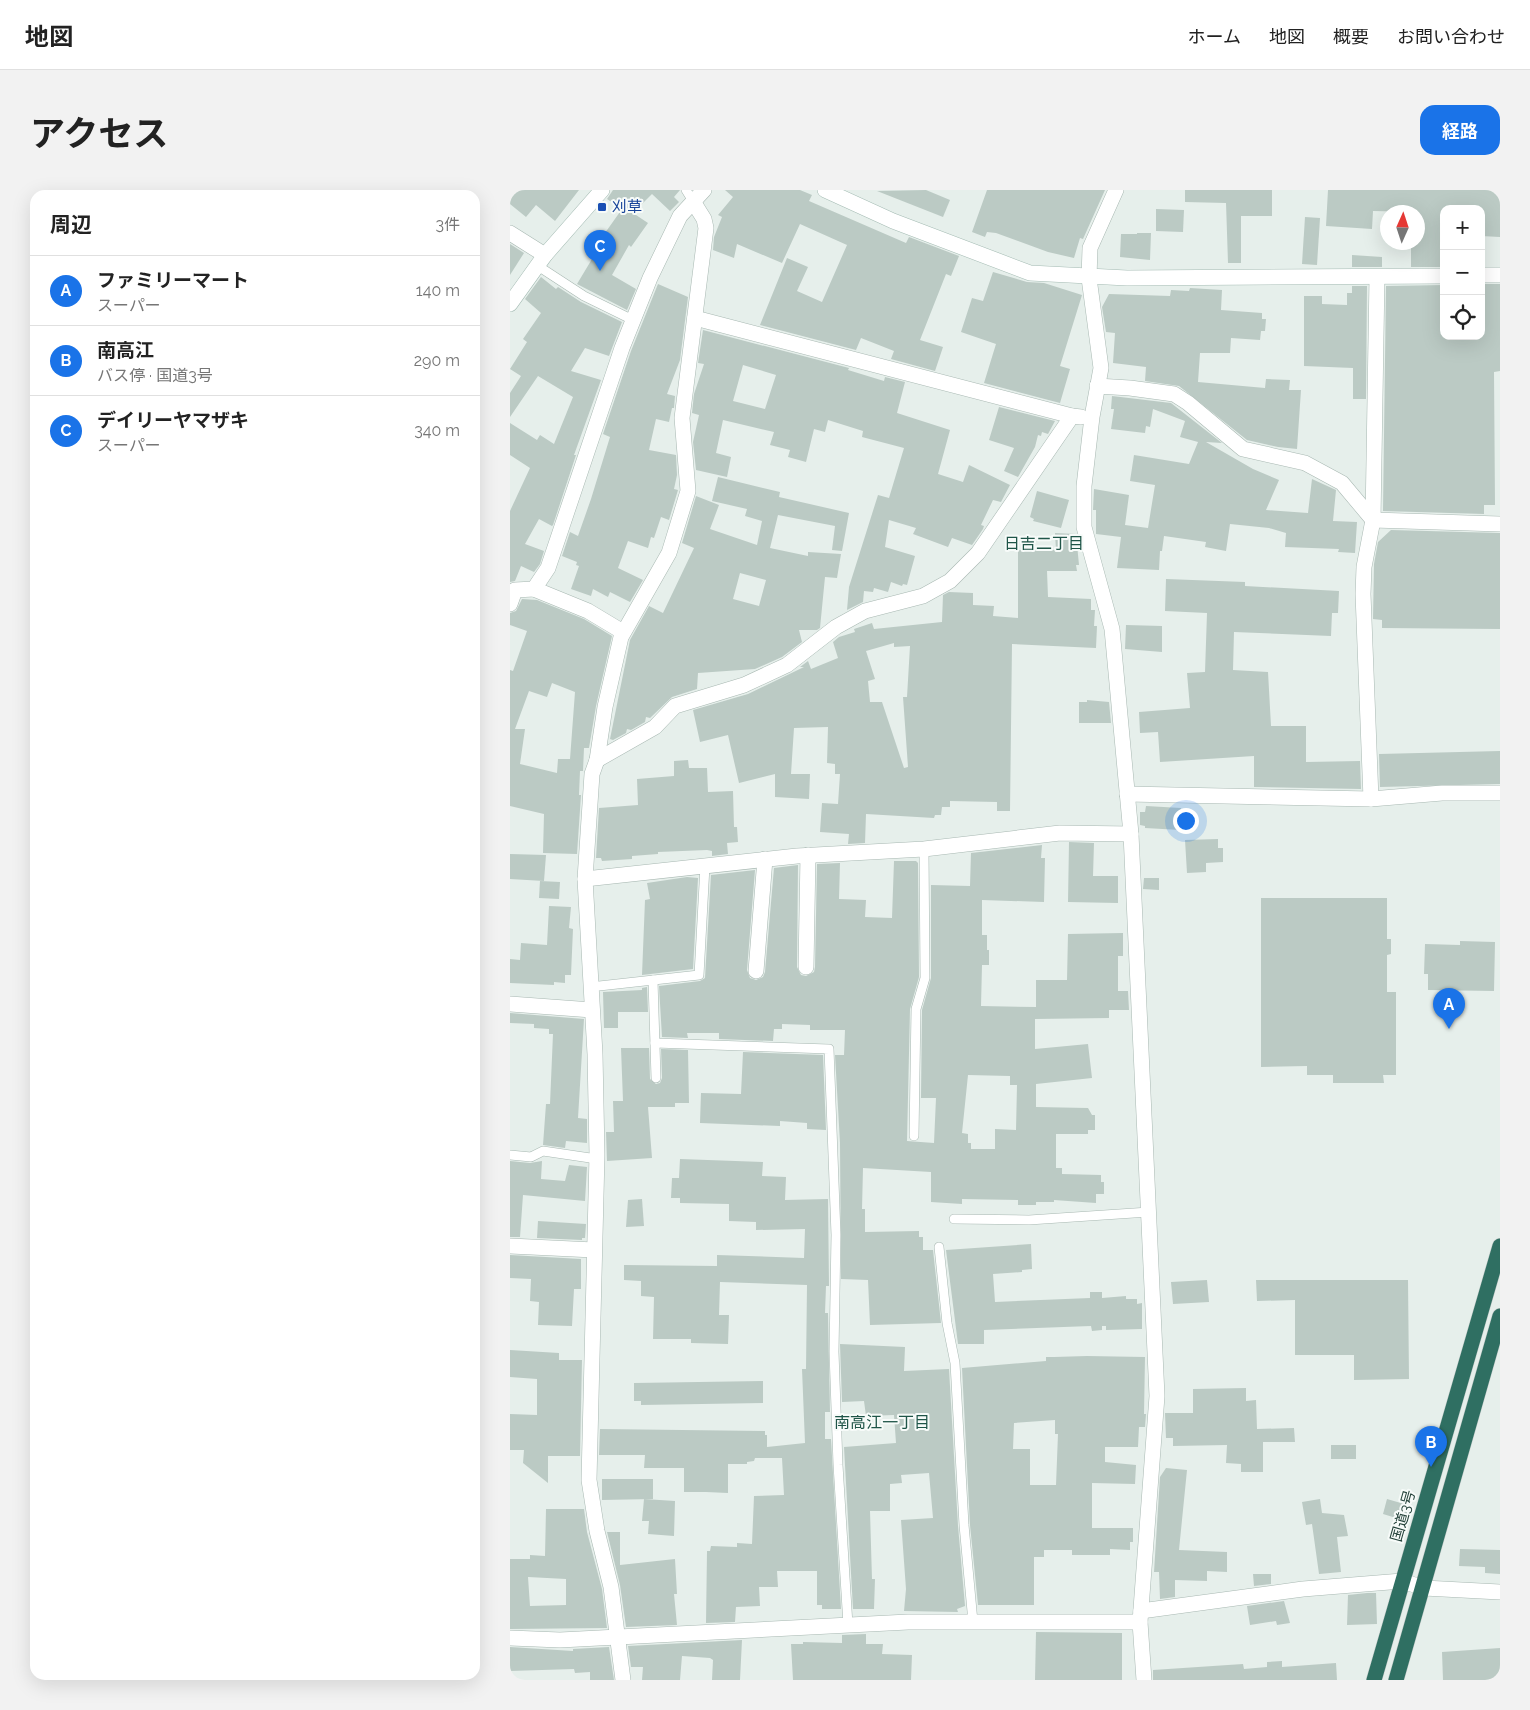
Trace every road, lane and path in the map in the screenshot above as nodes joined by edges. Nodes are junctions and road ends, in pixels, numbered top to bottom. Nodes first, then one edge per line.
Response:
1 (602, 190) edge
2 (704, 190) edge
3 (825, 190) edge
4 (1116, 190) edge
5 (690, 196) edge
6 (510, 234) edge
7 (542, 261) junction
8 (1485, 275) edge
9 (1500, 275) edge
10 (1440, 276) edge
11 (1377, 277) junction
12 (1089, 278) junction
13 (510, 304) edge
14 (695, 318) junction
15 (634, 320) junction
16 (1098, 386) junction
17 (1072, 416) junction
18 (1092, 417) junction
19 (1373, 520) junction
20 (1500, 524) edge
21 (534, 588) junction
22 (510, 604) edge
23 (623, 632) junction
24 (597, 760) junction
25 (1500, 793) edge
26 (1127, 794) junction
27 (1371, 799) junction
28 (1131, 834) junction
29 (924, 849) junction
30 (808, 855) junction
31 (765, 859) junction
32 (705, 866) junction
33 (585, 879) junction
34 (806, 967) dead end
35 (756, 971) dead end
36 (653, 980) junction
37 (590, 986) junction
38 (510, 1004) edge
39 (592, 1010) junction
40 (655, 1043) junction
41 (656, 1078) dead end
42 (914, 1136) dead end
43 (510, 1155) edge
44 (597, 1159) junction
45 (1149, 1212) junction
46 (954, 1219) dead end
47 (510, 1246) edge
48 (939, 1246) dead end
49 (1500, 1246) edge
50 (594, 1250) junction
51 (1500, 1316) edge
52 (1402, 1581) junction
53 (1424, 1588) junction
54 (1500, 1592) edge
55 (1141, 1616) junction
56 (973, 1622) junction
57 (848, 1625) junction
58 (619, 1636) junction
59 (510, 1638) edge
60 (623, 1680) edge
61 (1144, 1680) edge
62 (1374, 1680) edge
63 (1396, 1680) edge

1 - 7 street
2 - 5 street
3 - 12 street
4 - 12 street
5 - 14 street
5 - 15 street
6 - 7 street
7 - 13 street
7 - 15 lane
8 - 9 street
10 - 11 street
11 - 12 street
11 - 19 street
12 - 16 street
14 - 17 street
14 - 23 street
15 - 21 street
16 - 18 street
16 - 19 street
17 - 18 street
17 - 24 street
18 - 26 street
19 - 20 street
19 - 27 street
21 - 22 street
21 - 23 street
23 - 24 street
24 - 33 street
25 - 27 street
26 - 27 street
26 - 28 street
28 - 29 street
28 - 45 street
29 - 30 street
29 - 42 lane
30 - 31 street
30 - 34 street
31 - 32 street
31 - 35 street
32 - 33 street
32 - 36 lane
33 - 37 street
36 - 37 lane
36 - 40 lane
37 - 39 street
38 - 39 street
39 - 44 street
40 - 41 lane
40 - 57 lane
43 - 44 lane
44 - 50 street
45 - 46 lane
45 - 55 street
47 - 50 street
48 - 56 lane
49 - 52 highway, 国道3号
50 - 58 street
51 - 53 highway
52 - 53 street
52 - 55 street
52 - 62 highway, 国道3号
53 - 54 street
53 - 63 highway
55 - 56 street
55 - 61 street
56 - 57 street
57 - 58 street
58 - 59 street
58 - 60 street

